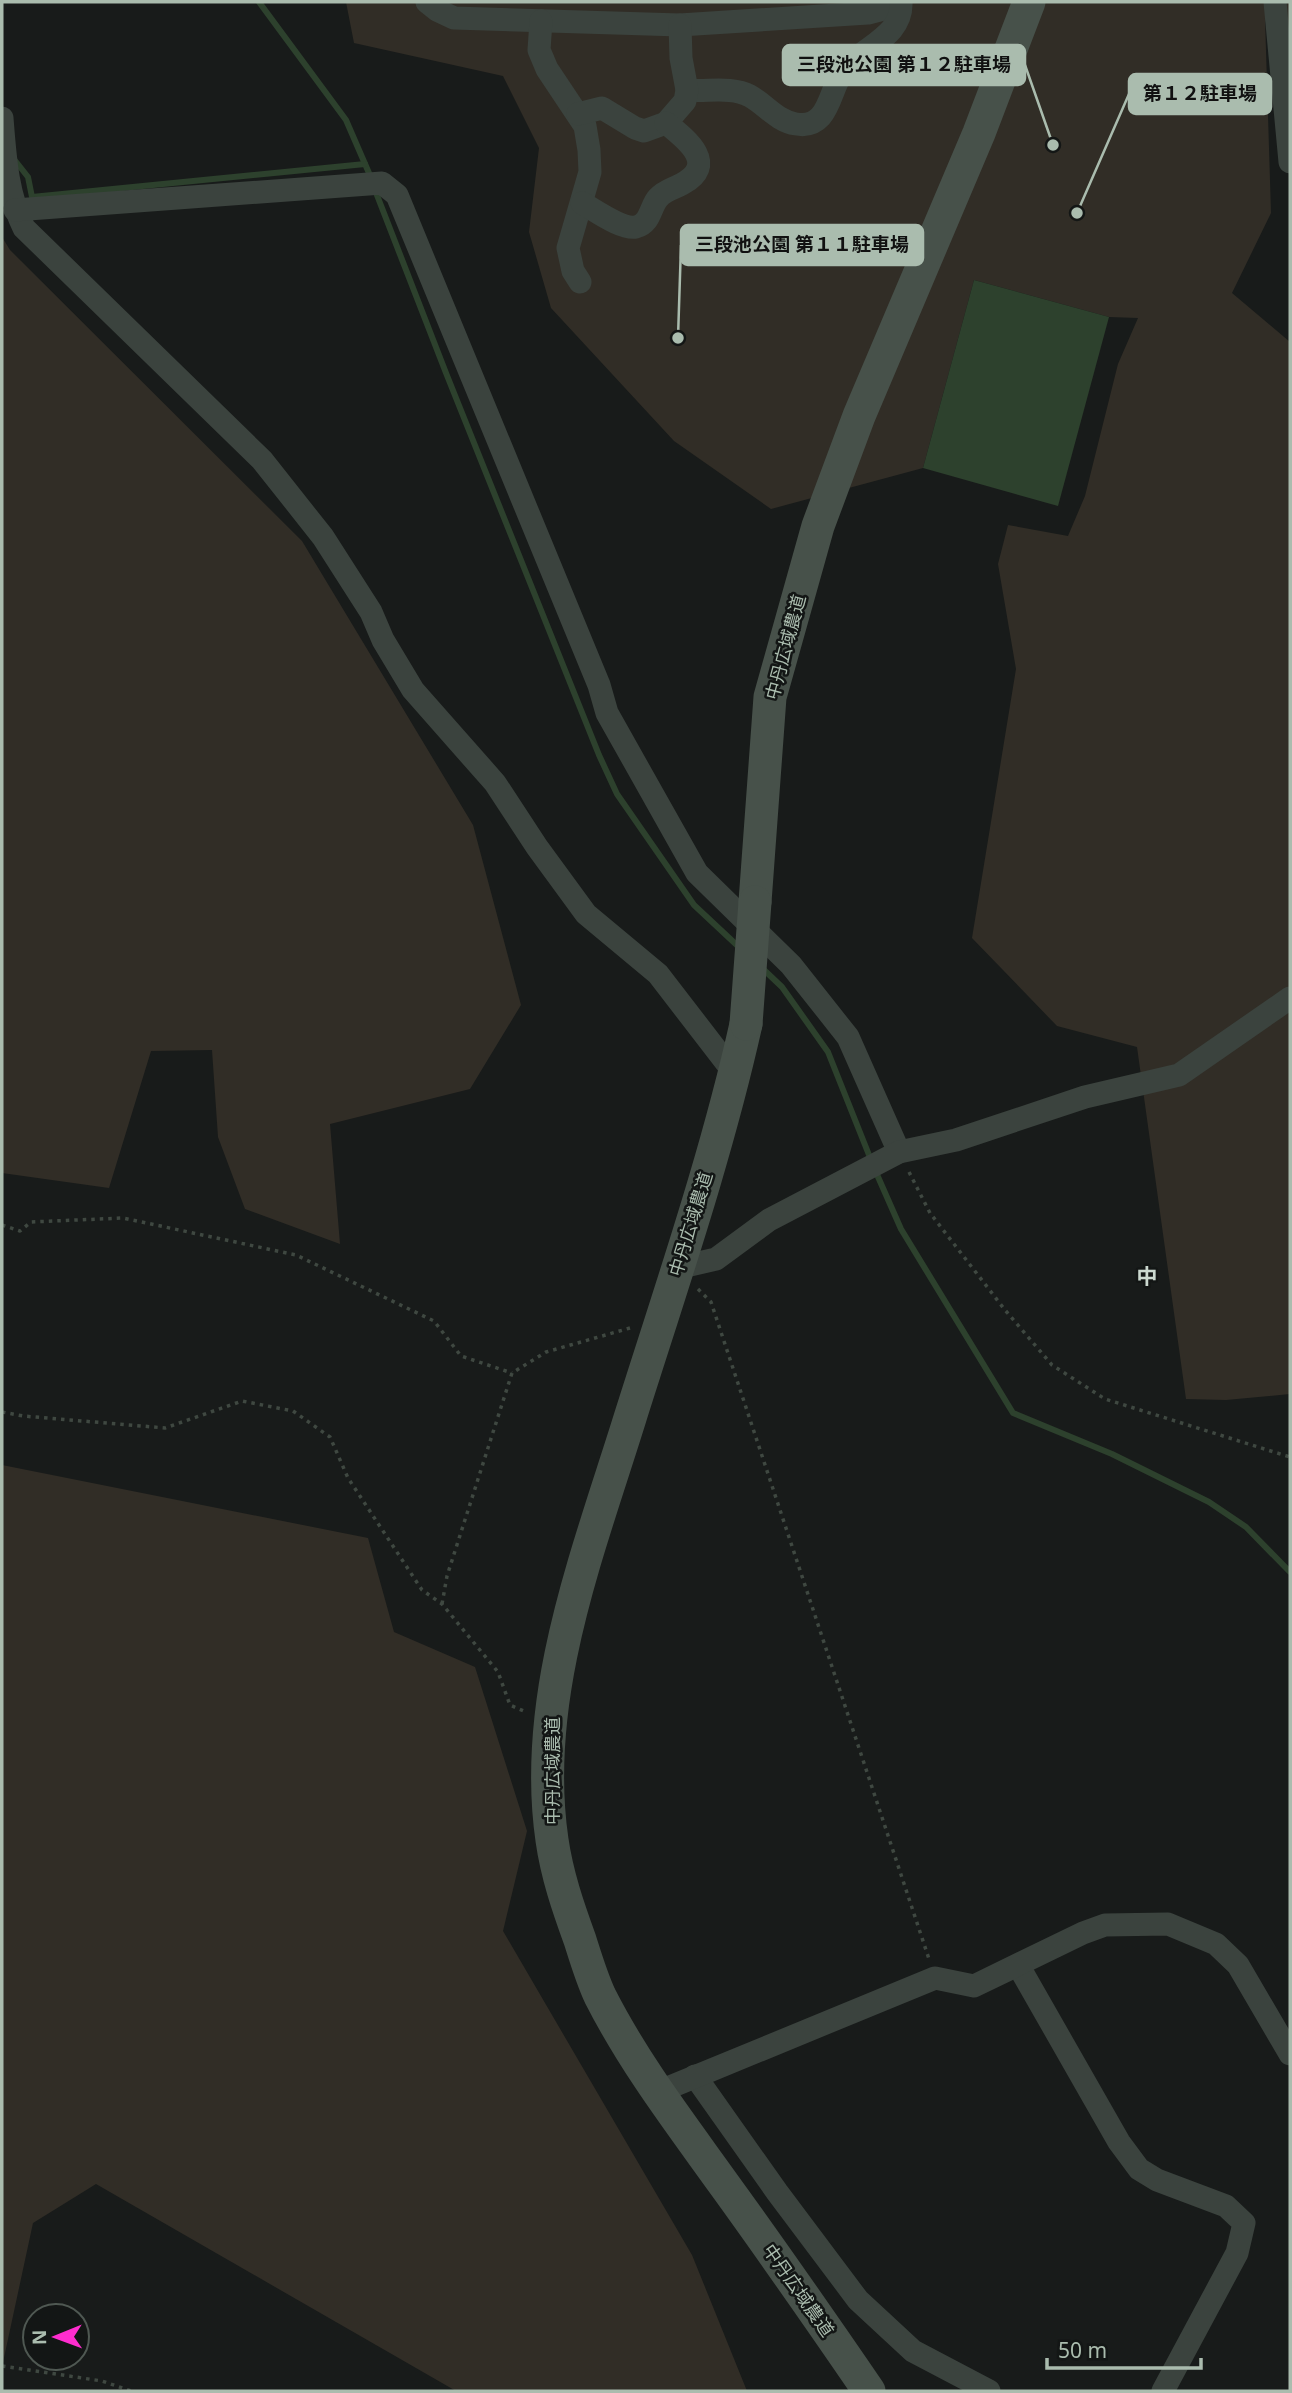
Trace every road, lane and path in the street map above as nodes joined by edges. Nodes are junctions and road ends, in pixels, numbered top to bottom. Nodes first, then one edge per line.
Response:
1 (427, 2) edge
2 (899, 2) edge
3 (1029, 2) edge
4 (1275, 2) edge
5 (541, 21) junction
6 (680, 25) junction
7 (1286, 67) edge
8 (687, 90) junction
9 (578, 114) junction
10 (668, 114) junction
11 (2, 118) edge
12 (4, 162) edge
13 (1290, 162) edge
14 (582, 203) junction
15 (15, 210) junction
16 (580, 282) dead end
17 (1290, 998) edge
18 (734, 1074) junction
19 (899, 1152) junction
20 (2, 1225) edge
21 (677, 1268) junction
22 (658, 1327) junction
23 (512, 1373) junction
24 (2, 1412) edge
25 (1290, 1457) edge
26 (442, 1604) junction
27 (550, 1723) junction
28 (1018, 1965) junction
29 (935, 1978) junction
30 (1290, 2054) edge
31 (695, 2076) junction
32 (658, 2092) junction
33 (2, 2365) edge
34 (131, 2391) edge
35 (869, 2391) edge
36 (989, 2391) edge
37 (1163, 2391) edge

1 - 5 street
2 - 6 street
2 - 8 street
3 - 18 street, 中丹広域農道, bridge
4 - 7 street
5 - 6 street
5 - 9 street
6 - 8 street
7 - 13 street
8 - 10 street
9 - 10 street
9 - 14 street
10 - 14 street
11 - 12 street
12 - 15 street
14 - 16 street
15 - 18 street
15 - 19 street
17 - 19 street
18 - 21 street, 中丹広域農道
19 - 21 street
19 - 25 path
20 - 23 path
21 - 22 street, 中丹広域農道
21 - 29 path
22 - 23 path
22 - 27 street, 中丹広域農道
23 - 26 path
24 - 26 path
26 - 27 path
27 - 32 street, 中丹広域農道
28 - 29 street
28 - 30 street
28 - 37 street
29 - 31 street
31 - 32 street
31 - 36 street
32 - 35 street, 中丹広域農道
33 - 34 path

